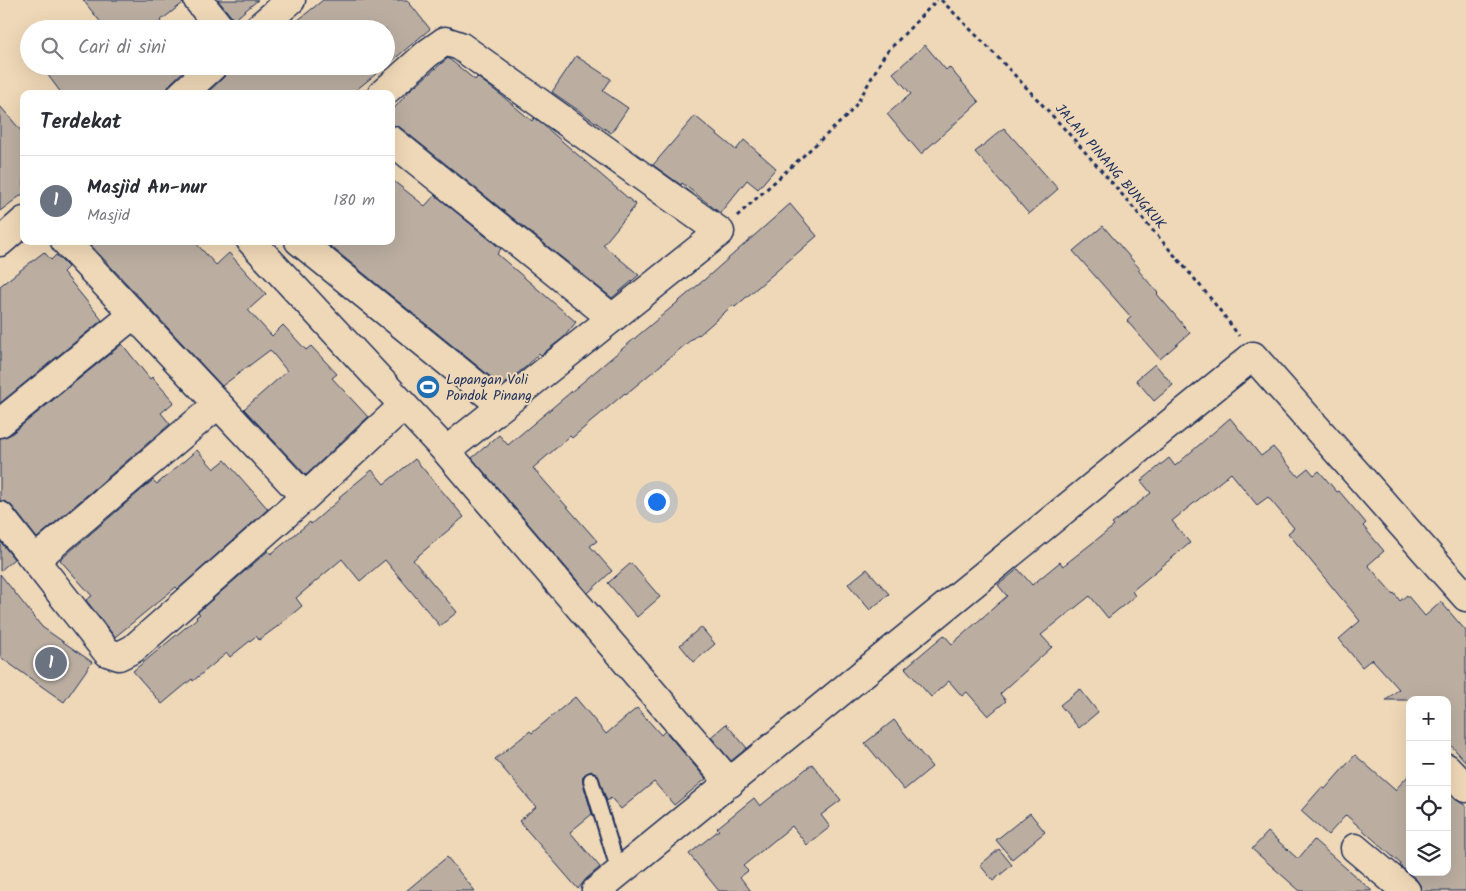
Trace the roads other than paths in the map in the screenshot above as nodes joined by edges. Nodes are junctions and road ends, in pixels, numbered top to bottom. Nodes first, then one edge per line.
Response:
1 (198, 0) edge
2 (290, 0) edge
3 (214, 20) edge
4 (267, 20) edge
5 (203, 75) edge
6 (186, 90) edge
7 (386, 90) edge
8 (395, 143) edge
9 (20, 224) edge
10 (0, 242) edge
11 (69, 245) edge
12 (255, 245) edge
13 (304, 245) edge
14 (133, 315) junction
15 (612, 318) junction
16 (217, 405) junction
17 (403, 406) junction
18 (502, 406) junction
19 (0, 423) edge
20 (446, 451) junction
21 (305, 497) junction
22 (0, 516) edge
23 (35, 560) junction
24 (1466, 597) edge
25 (1451, 772) edge
26 (591, 780) dead end
27 (730, 783) junction
28 (1466, 788) edge
29 (1355, 848) dead end
30 (619, 872) junction
31 (596, 891) edge
32 (1406, 891) edge

1 - 3 street
2 - 4 street
5 - 6 street
7 - 15 street
8 - 15 street
9 - 10 street
11 - 14 street
12 - 17 street
13 - 18 street
14 - 16 street
14 - 19 street
15 - 18 street
16 - 21 street
16 - 23 street
17 - 20 street
17 - 21 street
18 - 20 street
20 - 27 street
21 - 23 street
22 - 23 street
24 - 27 street
25 - 28 street
26 - 30 lane
27 - 30 street
29 - 32 street
30 - 31 street

